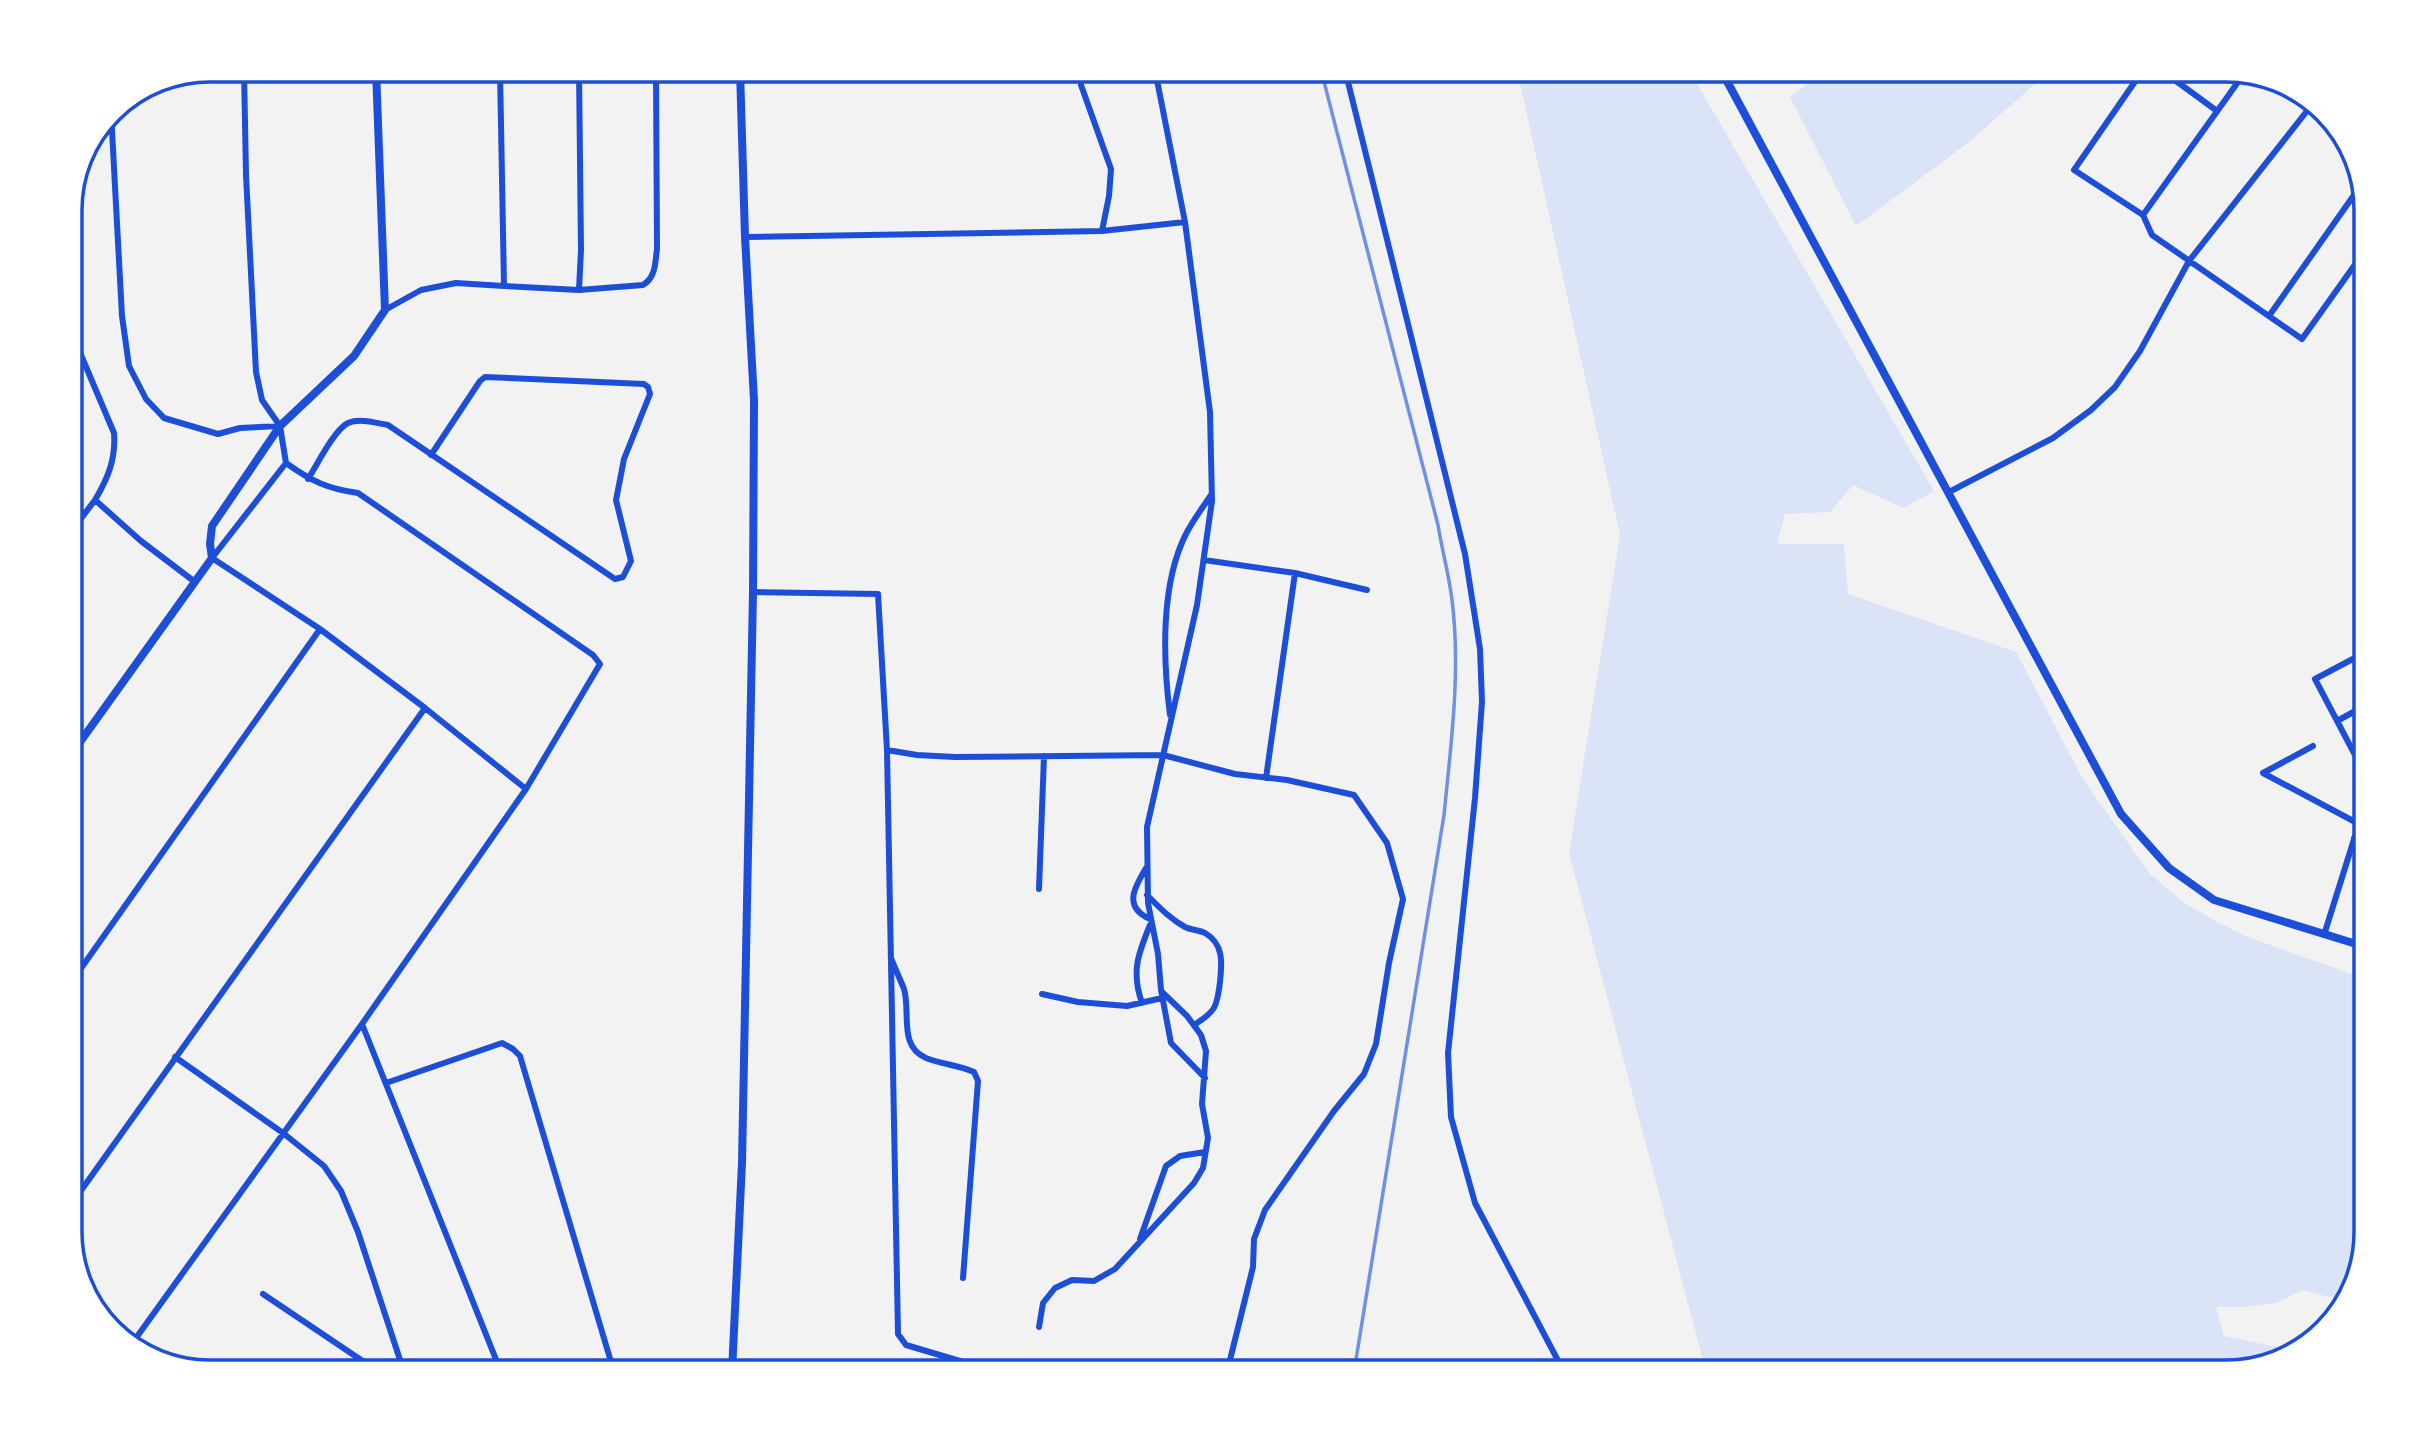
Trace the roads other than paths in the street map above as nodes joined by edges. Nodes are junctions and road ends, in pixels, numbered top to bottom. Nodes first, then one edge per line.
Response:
1 (1348, 82) edge
2 (1728, 82) edge
3 (2135, 82) edge
4 (2177, 82) edge
5 (244, 83) edge
6 (376, 83) edge
7 (500, 83) edge
8 (579, 83) edge
9 (656, 83) edge
10 (740, 83) edge
11 (1082, 83) edge
12 (1157, 83) edge
13 (2237, 83) edge
14 (2217, 111) junction
15 (2307, 111) edge
16 (112, 129) edge
17 (2352, 197) edge
18 (2143, 215) junction
19 (1185, 222) junction
20 (1102, 231) junction
21 (745, 237) junction
22 (2189, 261) junction
23 (2353, 267) edge
24 (505, 286) junction
25 (579, 290) junction
26 (385, 310) junction
27 (2269, 316) junction
28 (83, 359) edge
29 (279, 426) junction
30 (431, 455) junction
31 (286, 463) junction
32 (308, 479) junction
33 (1949, 492) junction
34 (1212, 494) junction
35 (95, 500) junction
36 (83, 516) edge
37 (212, 558) junction
38 (1204, 560) junction
39 (1295, 573) junction
40 (195, 582) junction
41 (1367, 590) dead end
42 (753, 592) junction
43 (320, 629) junction
44 (2353, 659) edge
45 (425, 708) junction
46 (2353, 712) edge
47 (1171, 720) junction
48 (2337, 721) junction
49 (83, 739) edge
50 (2313, 746) dead end
51 (887, 750) junction
52 (2354, 751) edge
53 (1163, 755) junction
54 (1044, 756) junction
55 (1266, 778) junction
56 (526, 789) junction
57 (2354, 821) edge
58 (2354, 839) edge
59 (1147, 866) junction
60 (1039, 889) dead end
61 (1147, 895) junction
62 (1150, 921) junction
63 (2324, 935) junction
64 (2354, 943) edge
65 (889, 955) junction
66 (83, 966) edge
67 (1042, 994) dead end
68 (1162, 994) junction
69 (1142, 1003) junction
70 (362, 1024) junction
71 (1194, 1025) junction
72 (176, 1057) junction
73 (1205, 1078) junction
74 (386, 1083) junction
75 (283, 1133) junction
76 (1205, 1152) junction
77 (83, 1188) edge
78 (1140, 1241) junction
79 (963, 1278) dead end
80 (263, 1294) dead end
81 (1039, 1327) dead end
82 (137, 1337) edge
83 (361, 1360) edge
84 (400, 1360) edge
85 (496, 1360) edge
86 (610, 1360) edge
87 (733, 1360) edge
88 (957, 1360) edge
89 (1230, 1360) edge
90 (1558, 1360) edge

1 - 90 street
2 - 33 street
3 - 18 street
4 - 14 street
5 - 29 street
6 - 26 street
7 - 24 street
8 - 25 street
9 - 25 street
10 - 21 street
11 - 20 street
12 - 19 street
13 - 14 street
14 - 18 street
15 - 22 street
16 - 29 street
17 - 27 street
18 - 22 street
19 - 20 street
19 - 34 street
20 - 21 street
21 - 42 street
22 - 27 street
22 - 33 street
23 - 27 street
24 - 25 street
24 - 26 street
26 - 29 street
28 - 35 street
29 - 31 street
29 - 37 street
30 - 30 street
30 - 32 street
31 - 32 street
31 - 37 street
32 - 56 street
33 - 63 street
34 - 38 street
34 - 47 street
35 - 36 street
35 - 40 street
37 - 40 street
37 - 43 street
38 - 39 street
38 - 47 street
39 - 41 street
39 - 55 street
40 - 49 street
42 - 51 street
42 - 87 street
43 - 45 street
43 - 66 street
44 - 48 street
45 - 56 street
45 - 72 street
46 - 48 street
47 - 53 street
48 - 52 street
50 - 57 street
51 - 54 street
51 - 65 street
53 - 54 street
53 - 55 street
53 - 59 street
54 - 60 street
55 - 89 street
56 - 70 street
58 - 63 street
59 - 61 street
59 - 62 street
61 - 62 street
61 - 71 street
62 - 68 street
62 - 69 street
63 - 64 street
65 - 79 street
65 - 88 street
67 - 69 street
68 - 69 street
68 - 71 street
68 - 73 street
70 - 74 street
70 - 75 street
71 - 73 street
72 - 75 street
72 - 77 street
73 - 76 street
74 - 85 street
74 - 86 street
75 - 82 street
75 - 84 street
76 - 78 street
76 - 78 street
78 - 81 street
80 - 83 street

